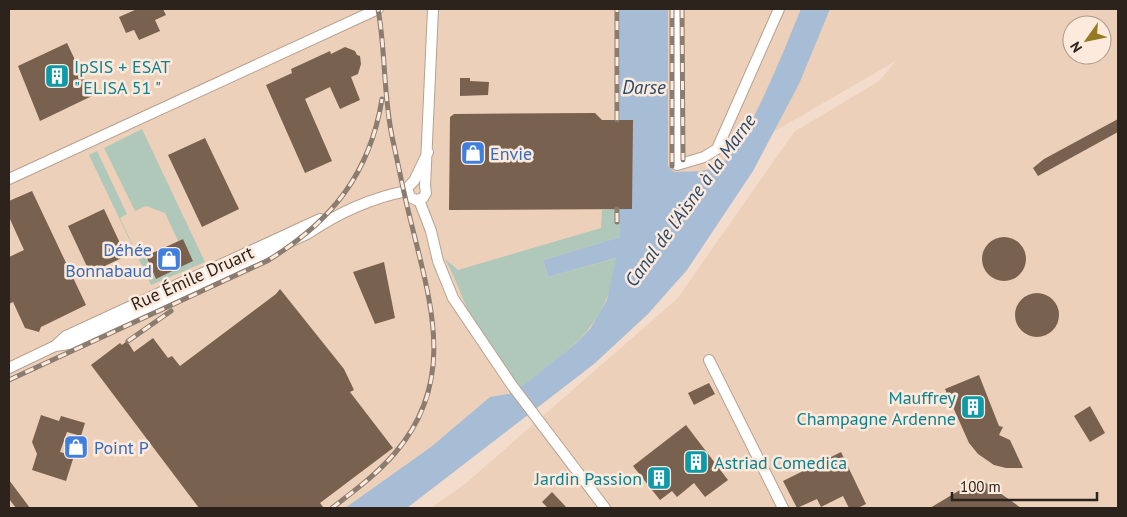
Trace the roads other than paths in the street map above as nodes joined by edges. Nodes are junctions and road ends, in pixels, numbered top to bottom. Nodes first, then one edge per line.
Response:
1 (378, 9) edge
2 (433, 9) edge
3 (677, 9) edge
4 (779, 9) edge
5 (428, 152) junction
6 (9, 179) edge
7 (414, 181) junction
8 (425, 186) junction
9 (407, 191) junction
10 (419, 200) junction
11 (709, 360) dead end
12 (9, 368) edge
13 (605, 508) edge
14 (782, 508) edge

1 - 6 street
2 - 5 street
3 - 4 street
5 - 7 street
5 - 8 street
7 - 8 street
7 - 9 street
8 - 10 street
9 - 10 street
9 - 12 street, Rue Émile Druart
10 - 13 street
11 - 14 street

